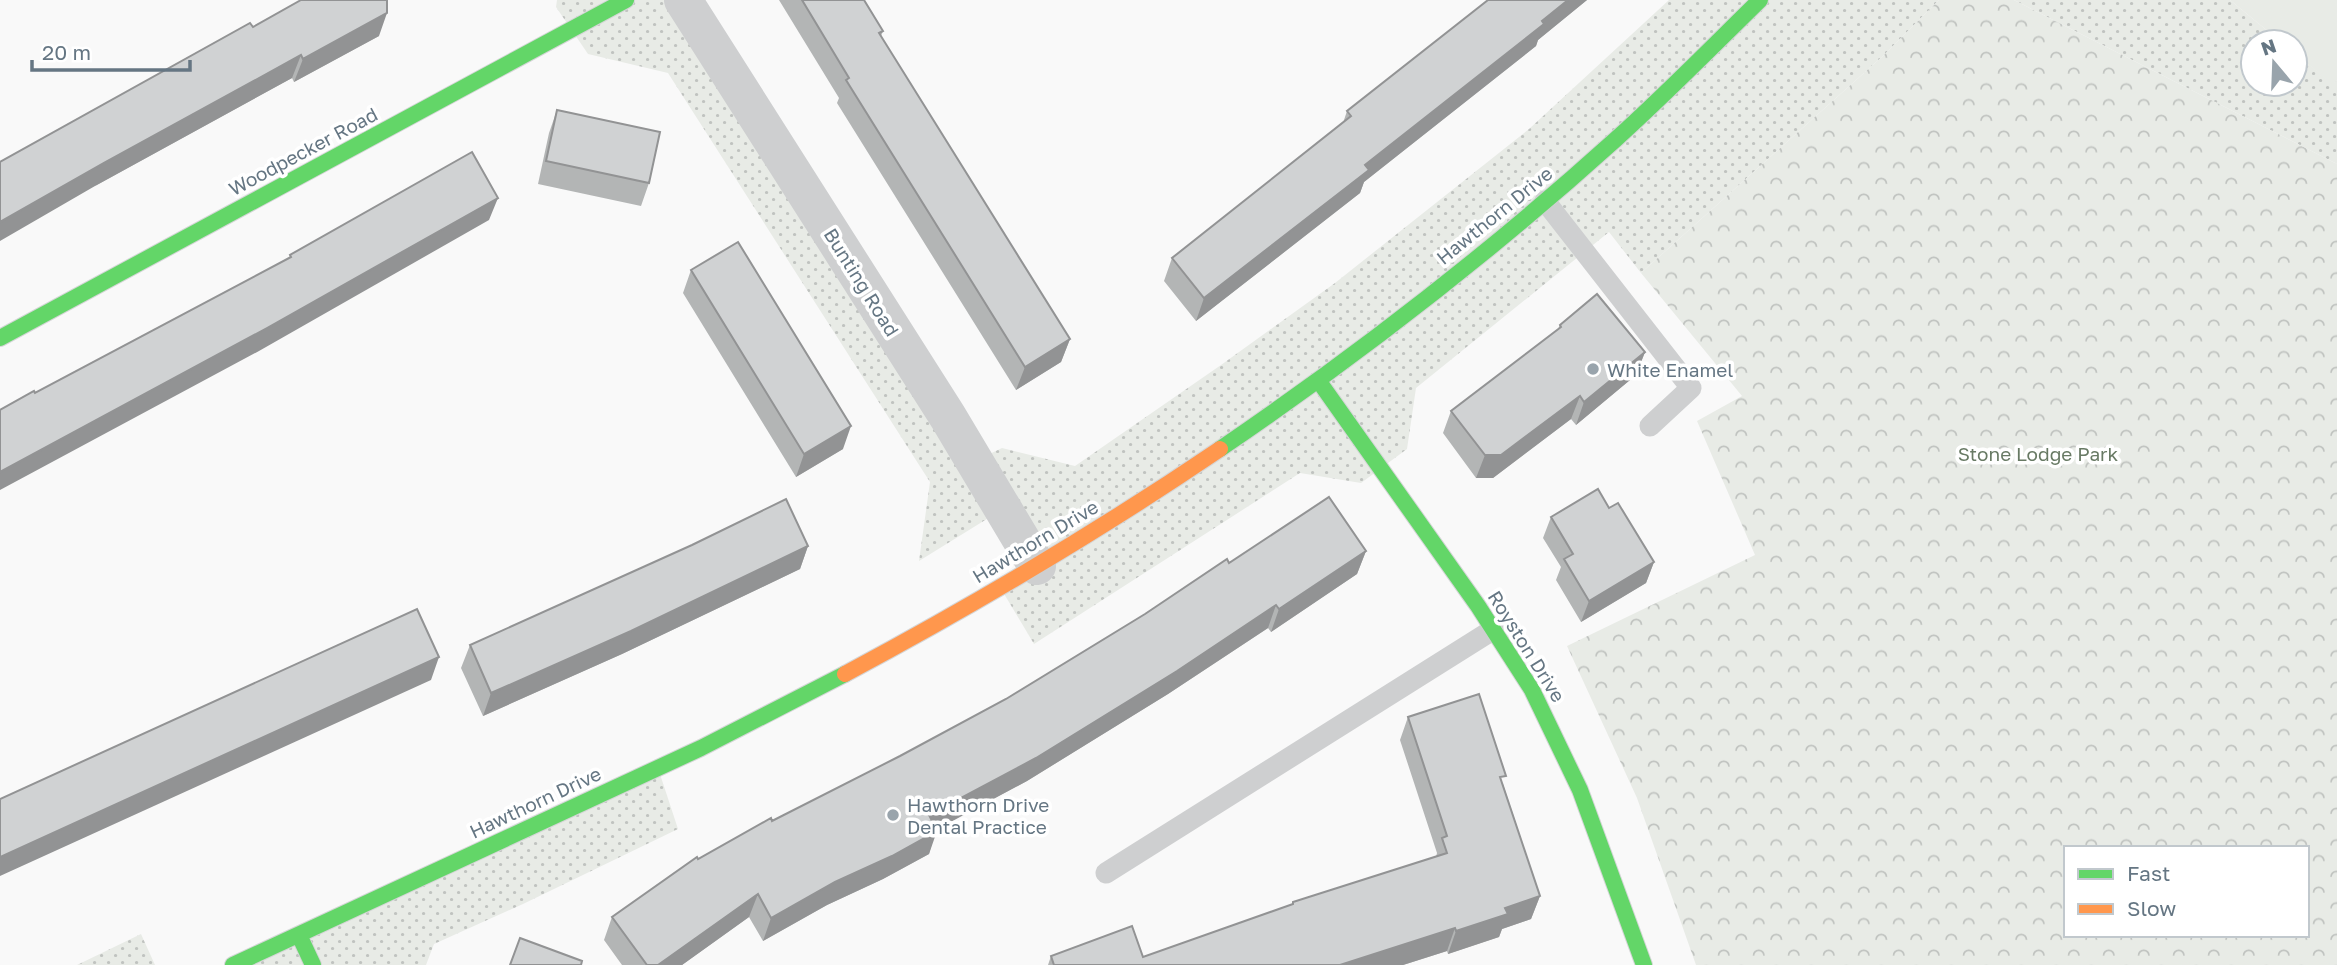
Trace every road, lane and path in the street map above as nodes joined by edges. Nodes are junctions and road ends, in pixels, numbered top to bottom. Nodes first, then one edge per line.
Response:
1 (626, 0) edge
2 (683, 0) edge
3 (1759, 0) edge
4 (1545, 201) junction
5 (0, 338) edge
6 (1318, 380) junction
7 (1650, 426) dead end
8 (1037, 566) junction
9 (1494, 629) junction
10 (1106, 873) dead end
11 (299, 935) junction
12 (1641, 964) edge
13 (233, 965) edge
14 (313, 965) edge

1 - 5 street, Woodpecker Road
2 - 8 street, Bunting Road
3 - 4 street, Hawthorn Drive
4 - 6 street, Hawthorn Drive
4 - 7 lane
6 - 8 street, Hawthorn Drive
6 - 9 street, Royston Drive
8 - 11 street, Hawthorn Drive
9 - 10 lane
9 - 12 street, Royston Drive
11 - 13 street, Hawthorn Drive
11 - 14 street

